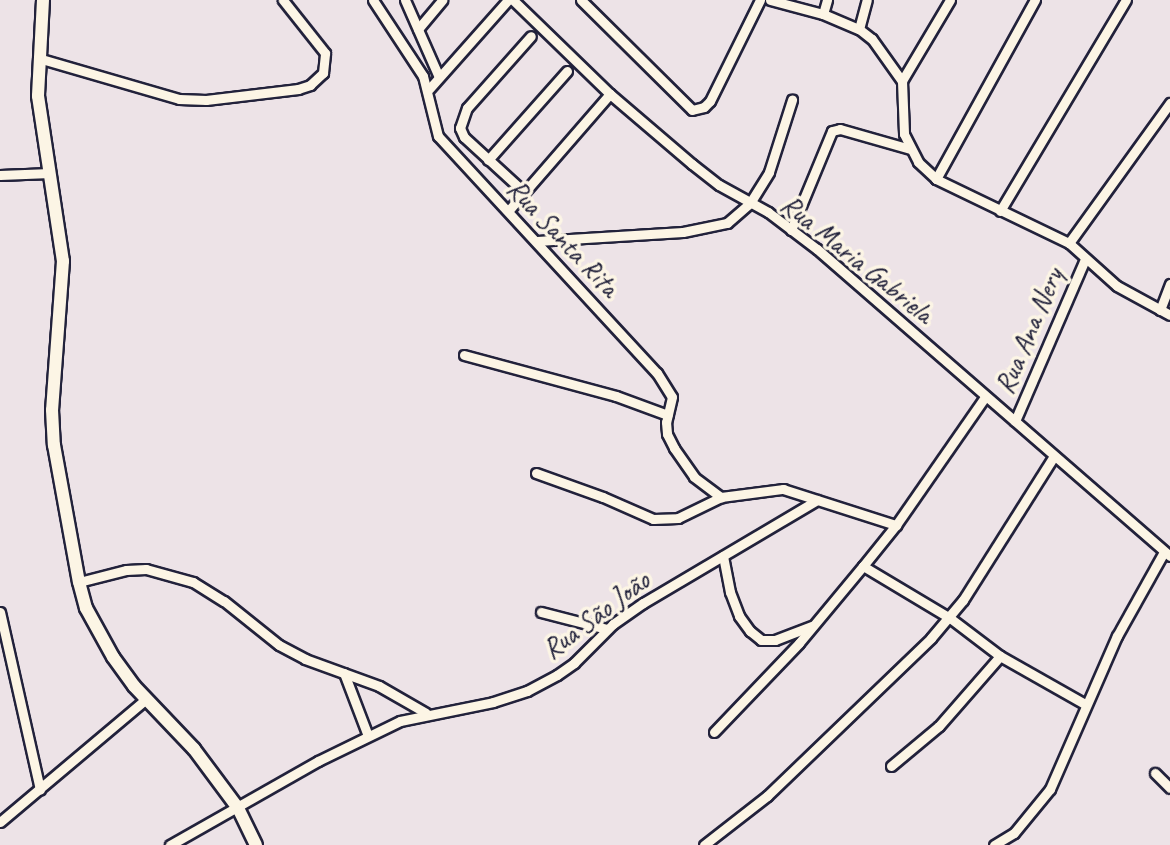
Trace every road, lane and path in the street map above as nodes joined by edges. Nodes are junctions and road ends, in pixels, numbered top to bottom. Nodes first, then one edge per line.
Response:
1 (43, 0) edge
2 (283, 0) edge
3 (373, 0) edge
4 (405, 0) edge
5 (442, 0) edge
6 (508, 0) edge
7 (513, 0) edge
8 (581, 0) edge
9 (760, 0) edge
10 (770, 0) edge
11 (827, 0) edge
12 (867, 0) edge
13 (950, 0) edge
14 (1035, 0) edge
15 (1126, 0) edge
16 (823, 14) junction
17 (418, 29) junction
18 (859, 29) junction
19 (531, 36) dead end
20 (38, 58) junction
21 (567, 71) dead end
22 (439, 78) junction
23 (902, 81) junction
24 (429, 89) junction
25 (610, 94) junction
26 (792, 100) dead end
27 (1170, 103) edge
28 (909, 149) junction
29 (488, 160) junction
30 (50, 173) junction
31 (0, 175) edge
32 (936, 179) junction
33 (524, 192) junction
34 (750, 203) junction
35 (509, 210) junction
36 (1000, 211) junction
37 (791, 230) junction
38 (537, 241) junction
39 (1069, 243) junction
40 (1085, 259) junction
41 (1170, 284) edge
42 (1160, 310) junction
43 (1170, 315) edge
44 (464, 355) dead end
45 (985, 397) junction
46 (668, 415) junction
47 (1016, 421) junction
48 (1054, 456) junction
49 (536, 473) dead end
50 (721, 497) junction
51 (817, 500) junction
52 (896, 525) junction
53 (1167, 554) edge
54 (723, 556) junction
55 (863, 566) junction
56 (79, 582) junction
57 (0, 612) edge
58 (541, 612) dead end
59 (950, 618) junction
60 (815, 625) junction
61 (607, 629) junction
62 (1000, 656) junction
63 (344, 673) junction
64 (146, 699) junction
65 (1085, 704) junction
66 (426, 713) junction
67 (714, 732) dead end
68 (368, 736) junction
69 (891, 766) dead end
70 (1155, 773) dead end
71 (1170, 788) edge
72 (40, 790) junction
73 (238, 808) junction
74 (0, 822) edge
75 (170, 845) edge
76 (256, 845) edge
77 (704, 845) edge
78 (994, 845) edge

1 - 20 street
2 - 20 street
3 - 24 street, Rua Santa Rita
4 - 17 street
5 - 17 street
6 - 22 street
7 - 25 street, Rua Maria Gabriela
8 - 9 street
10 - 16 street
11 - 16 street
12 - 18 street
13 - 23 street
14 - 32 street
15 - 36 street
16 - 18 street
17 - 22 street
18 - 23 street
19 - 29 street
20 - 30 street
21 - 29 street
22 - 24 street
23 - 28 street
24 - 35 street, Rua Santa Rita
25 - 33 street
25 - 34 street, Rua Maria Gabriela
26 - 34 street
27 - 39 street
28 - 32 street
28 - 37 street
29 - 33 street
30 - 31 street
30 - 56 street
32 - 36 street
33 - 35 street
34 - 37 street, Rua Maria Gabriela
34 - 38 street
35 - 38 street, Rua Santa Rita
36 - 39 street
37 - 45 street, Rua Maria Gabriela
38 - 46 street, Rua Santa Rita
39 - 40 street
40 - 42 street
40 - 47 street, Rua Ana Nery
41 - 42 street
42 - 43 street
44 - 46 street
45 - 47 street, Rua Maria Gabriela
45 - 52 street
46 - 50 street, Rua Santa Rita
47 - 48 street, Rua Maria Gabriela
48 - 53 street, Rua Maria Gabriela
48 - 59 street
49 - 50 street
50 - 51 street
51 - 52 street
51 - 54 street, Rua São João
52 - 55 street
53 - 65 street
54 - 60 street
54 - 61 street, Rua São João
55 - 59 street
55 - 60 street
56 - 63 street
56 - 64 street
57 - 72 street
58 - 61 street
59 - 62 street
59 - 77 street
60 - 67 street
61 - 66 street, Rua São João
62 - 65 street
62 - 69 street
63 - 66 street
63 - 68 street
64 - 72 street
64 - 73 street
65 - 78 street
66 - 68 street, Rua São João
68 - 73 street, Rua São João
70 - 71 street
72 - 74 street
73 - 75 street, Rua São João
73 - 76 street

